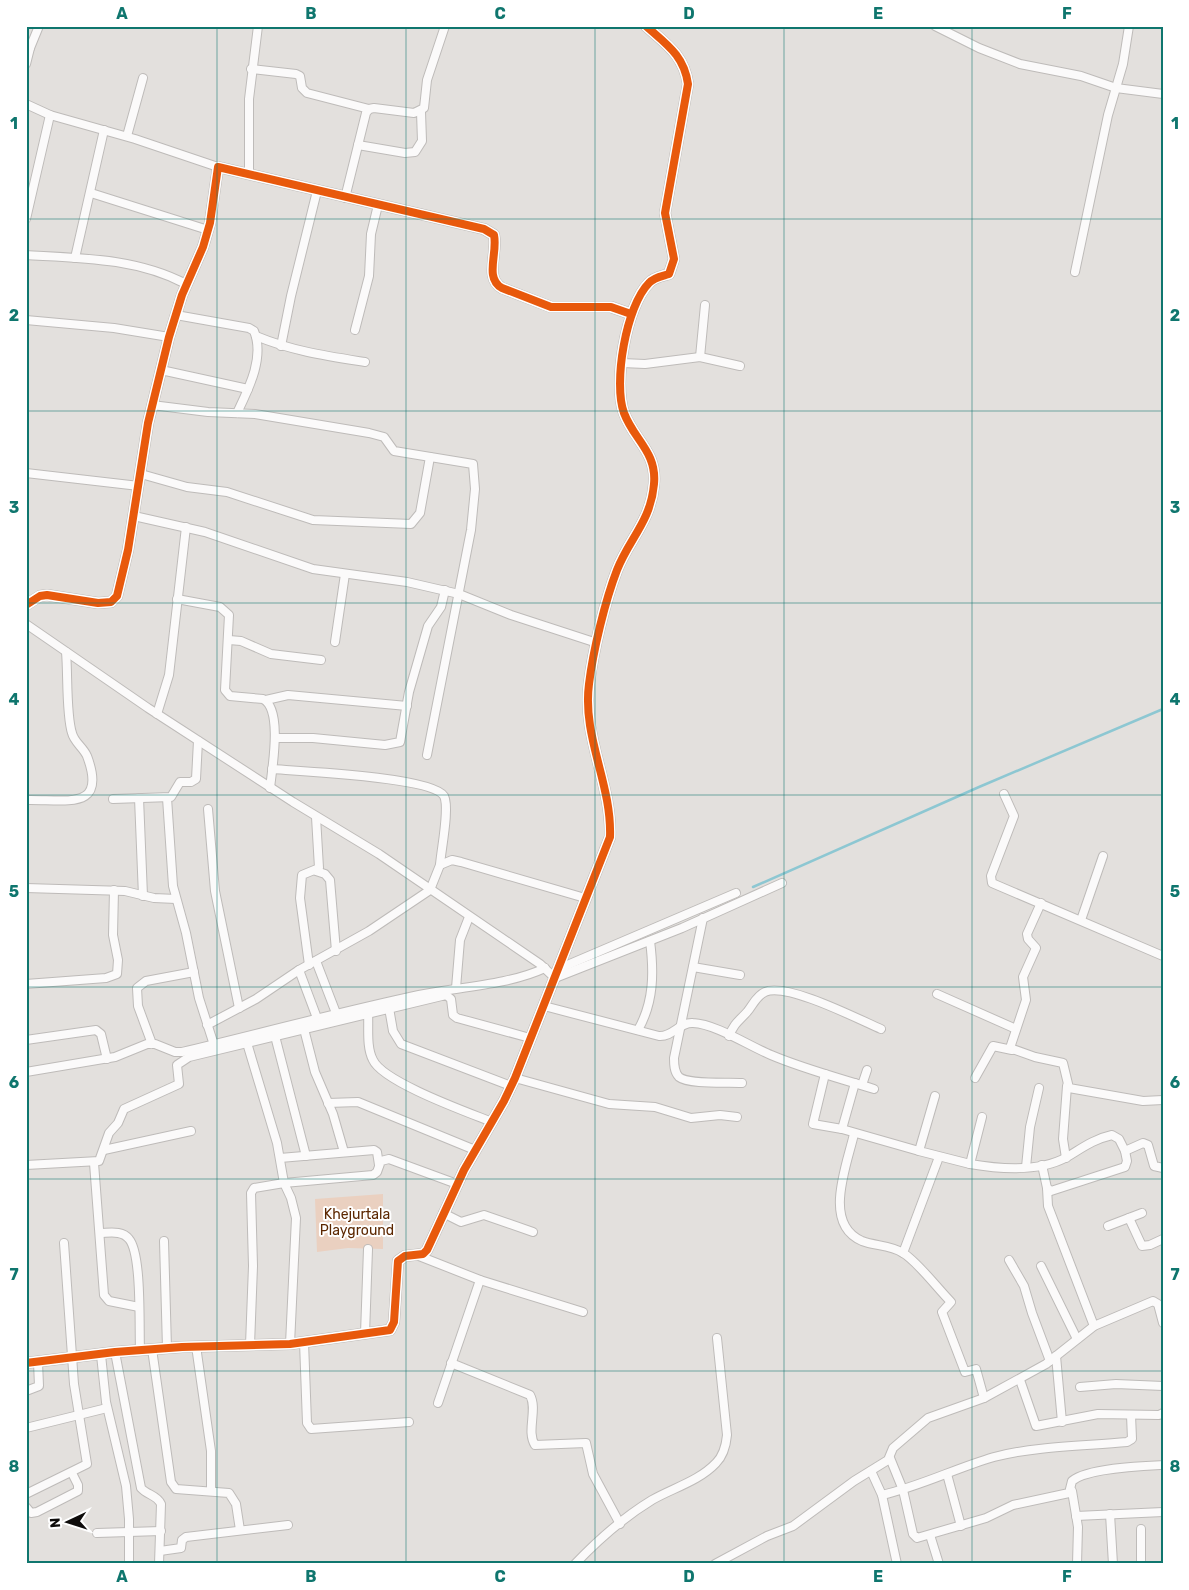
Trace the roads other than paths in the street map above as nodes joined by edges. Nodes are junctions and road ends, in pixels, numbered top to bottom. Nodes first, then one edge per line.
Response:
1 (39, 26) edge
2 (258, 26) edge
3 (445, 26) edge
4 (646, 26) edge
5 (935, 26) edge
6 (1129, 26) edge
7 (28, 45) edge
8 (26, 64) edge
9 (251, 69) junction
10 (144, 78) dead end
11 (1116, 88) junction
12 (1163, 94) edge
13 (26, 104) edge
14 (369, 109) junction
15 (420, 112) junction
16 (50, 115) junction
17 (104, 130) junction
18 (127, 136) junction
19 (358, 145) junction
20 (218, 167) junction
21 (249, 174) junction
22 (318, 191) junction
23 (91, 192) junction
24 (345, 198) junction
25 (378, 206) junction
26 (26, 219) edge
27 (208, 230) junction
28 (26, 255) edge
29 (75, 258) junction
30 (1075, 272) dead end
31 (186, 284) junction
32 (705, 305) dead end
33 (631, 314) junction
34 (176, 315) junction
35 (26, 320) edge
36 (356, 330) dead end
37 (256, 336) junction
38 (169, 337) junction
39 (281, 346) junction
40 (700, 357) junction
41 (365, 362) dead end
42 (622, 363) junction
43 (740, 366) dead end
44 (161, 370) junction
45 (248, 389) junction
46 (152, 405) junction
47 (237, 413) junction
48 (430, 457) junction
49 (26, 473) edge
50 (141, 474) junction
51 (139, 486) junction
52 (134, 516) junction
53 (186, 527) junction
54 (344, 574) junction
55 (445, 590) junction
56 (459, 594) junction
57 (177, 599) junction
58 (26, 605) edge
59 (26, 624) edge
60 (229, 640) junction
61 (335, 642) dead end
62 (597, 643) junction
63 (66, 652) junction
64 (321, 660) dead end
65 (266, 700) junction
66 (407, 706) junction
67 (157, 714) junction
68 (275, 738) junction
69 (198, 741) junction
70 (427, 755) dead end
71 (272, 769) junction
72 (270, 788) junction
73 (1004, 794) dead end
74 (139, 798) junction
75 (167, 798) junction
76 (113, 799) dead end
77 (26, 800) edge
78 (208, 809) dead end
79 (316, 817) junction
80 (1103, 856) dead end
81 (440, 864) junction
82 (316, 871) junction
83 (782, 883) dead end
84 (26, 888) edge
85 (114, 890) junction
86 (430, 890) junction
87 (736, 892) dead end
88 (143, 896) junction
89 (585, 898) junction
90 (176, 899) junction
91 (1041, 903) junction
92 (469, 917) junction
93 (703, 918) junction
94 (1081, 920) junction
95 (650, 941) junction
96 (336, 951) junction
97 (1163, 956) edge
98 (313, 963) junction
99 (692, 967) junction
100 (545, 968) junction
101 (299, 970) junction
102 (194, 972) junction
103 (557, 974) junction
104 (740, 975) dead end
105 (26, 984) edge
106 (456, 988) junction
107 (937, 994) dead end
108 (544, 1006) junction
109 (240, 1008) junction
110 (389, 1008) junction
111 (336, 1013) junction
112 (368, 1013) junction
113 (317, 1018) junction
114 (682, 1024) junction
115 (207, 1025) junction
116 (881, 1028) dead end
117 (304, 1029) junction
118 (1016, 1029) junction
119 (638, 1030) junction
120 (275, 1036) junction
121 (730, 1036) junction
122 (530, 1038) junction
123 (26, 1040) edge
124 (247, 1043) junction
125 (152, 1044) junction
126 (214, 1045) junction
127 (1012, 1050) junction
128 (106, 1059) junction
129 (867, 1070) dead end
130 (26, 1072) edge
131 (825, 1074) junction
132 (975, 1078) dead end
133 (512, 1082) junction
134 (742, 1083) dead end
135 (859, 1084) junction
136 (1067, 1086) junction
137 (1039, 1088) dead end
138 (874, 1089) dead end
139 (935, 1096) dead end
140 (1163, 1100) edge
141 (328, 1103) junction
142 (737, 1117) dead end
143 (982, 1117) dead end
144 (492, 1122) junction
145 (842, 1129) junction
146 (191, 1131) dead end
147 (854, 1134) junction
148 (104, 1150) junction
149 (475, 1150) junction
150 (919, 1151) junction
151 (1125, 1151) junction
152 (344, 1152) junction
153 (306, 1156) junction
154 (940, 1156) junction
155 (280, 1158) junction
156 (1066, 1158) junction
157 (94, 1163) junction
158 (379, 1164) junction
159 (970, 1164) junction
160 (26, 1165) edge
161 (1042, 1165) junction
162 (1026, 1167) junction
163 (1163, 1168) edge
164 (284, 1182) junction
165 (457, 1184) junction
166 (1047, 1188) junction
167 (443, 1213) junction
168 (1142, 1213) dead end
169 (1129, 1218) junction
170 (1108, 1226) dead end
171 (533, 1232) dead end
172 (100, 1233) junction
173 (1163, 1239) edge
174 (164, 1241) dead end
175 (64, 1243) dead end
176 (368, 1249) dead end
177 (903, 1253) junction
178 (418, 1256) junction
179 (1009, 1260) dead end
180 (1041, 1266) dead end
181 (480, 1280) junction
182 (138, 1307) junction
183 (583, 1312) dead end
184 (1163, 1323) edge
185 (1094, 1326) junction
186 (365, 1334) junction
187 (717, 1338) dead end
188 (1077, 1339) junction
189 (304, 1342) junction
190 (290, 1344) junction
191 (250, 1345) junction
192 (196, 1346) junction
193 (167, 1348) junction
194 (152, 1349) junction
195 (140, 1350) junction
196 (115, 1352) junction
197 (101, 1355) junction
198 (72, 1357) junction
199 (1053, 1359) junction
200 (38, 1362) junction
201 (26, 1363) edge
202 (451, 1363) junction
203 (1020, 1380) junction
204 (1163, 1386) edge
205 (1080, 1387) dead end
206 (26, 1391) edge
207 (984, 1398) junction
208 (438, 1403) dead end
209 (107, 1408) junction
210 (1163, 1413) edge
211 (78, 1414) junction
212 (1132, 1414) junction
213 (409, 1422) dead end
214 (1062, 1422) junction
215 (26, 1428) edge
216 (890, 1458) junction
217 (1163, 1466) edge
218 (871, 1471) junction
219 (72, 1473) junction
220 (947, 1474) junction
221 (903, 1490) junction
222 (210, 1491) junction
223 (1072, 1491) junction
224 (26, 1494) edge
225 (882, 1495) junction
226 (26, 1507) edge
227 (1163, 1512) edge
228 (1110, 1514) junction
229 (1076, 1516) junction
230 (288, 1524) dead end
231 (620, 1524) junction
232 (961, 1526) junction
233 (1141, 1529) dead end
234 (240, 1530) junction
235 (161, 1531) junction
236 (129, 1532) junction
237 (97, 1533) dead end
238 (930, 1535) junction
239 (160, 1551) junction
240 (128, 1564) edge
241 (159, 1564) edge
242 (574, 1564) edge
243 (715, 1564) edge
244 (897, 1564) edge
245 (939, 1564) edge
246 (1077, 1564) edge
247 (1112, 1564) edge
248 (1141, 1564) edge

1 - 7 street
2 - 9 street
3 - 15 street
4 - 33 street
5 - 11 street
6 - 11 street
7 - 8 street
9 - 14 street
9 - 21 street
10 - 18 street
11 - 12 street
11 - 30 street
13 - 16 street
14 - 15 street
14 - 19 street
15 - 19 street
16 - 17 street
16 - 26 street
17 - 18 street
17 - 23 street
18 - 20 street
19 - 24 street
20 - 21 street
20 - 27 street
21 - 22 street
22 - 24 street
22 - 39 street
23 - 27 street
23 - 29 street
24 - 25 street
25 - 33 street
25 - 36 street
27 - 31 street
28 - 29 street
29 - 31 street
31 - 34 street
32 - 40 street
33 - 42 street
34 - 37 street
34 - 38 street
35 - 38 street
37 - 39 street
37 - 45 street
38 - 44 street
39 - 41 street
40 - 42 street
40 - 43 street
42 - 62 street
44 - 45 street
44 - 46 street
45 - 47 street
46 - 47 street
46 - 50 street
47 - 48 street
48 - 50 street
48 - 56 street
49 - 51 street
50 - 51 street
51 - 52 street
52 - 53 street
52 - 58 street
53 - 54 street
53 - 57 street
54 - 55 street
54 - 61 street
55 - 56 street
55 - 66 street
56 - 62 street
56 - 70 street
57 - 60 street
57 - 67 street
59 - 63 street
60 - 64 street
60 - 65 street
62 - 89 street
63 - 67 street
63 - 77 street
65 - 66 street
65 - 68 street
66 - 68 street
67 - 69 street
68 - 71 street
69 - 72 street
69 - 75 street
71 - 72 street
71 - 81 street
72 - 79 street
73 - 91 street
74 - 75 street
74 - 76 street
74 - 88 street
75 - 90 street
78 - 109 street
79 - 82 street
79 - 86 street
80 - 94 street
81 - 86 street
81 - 89 street
82 - 96 street
82 - 98 street
83 - 93 street
84 - 85 street
85 - 88 street
85 - 105 street
86 - 92 street
86 - 96 street
87 - 103 street
88 - 90 street
89 - 103 street
90 - 102 street
91 - 94 street
91 - 118 street
92 - 100 street
92 - 106 street
93 - 95 street
93 - 99 street
94 - 97 street
95 - 103 street
95 - 119 street
96 - 98 street
98 - 101 street
98 - 111 street
99 - 104 street
99 - 114 street
100 - 103 street
100 - 106 street
101 - 109 street
101 - 113 street
102 - 115 street
102 - 125 street
103 - 108 street
106 - 111 street
107 - 118 street
108 - 119 street
108 - 122 street
109 - 115 street
110 - 112 street
110 - 122 street
110 - 133 street
111 - 113 street
112 - 117 street
112 - 144 street
113 - 126 street
114 - 119 street
114 - 121 street
114 - 134 street
115 - 126 street
116 - 121 street
117 - 120 street
117 - 141 street
118 - 127 street
120 - 124 street
120 - 153 street
121 - 131 street
122 - 133 street
123 - 128 street
124 - 148 street
124 - 155 street
125 - 126 street
125 - 128 street
127 - 132 street
127 - 136 street
128 - 130 street
129 - 135 street
131 - 135 street
131 - 145 street
133 - 142 street
133 - 144 street
135 - 138 street
135 - 145 street
136 - 140 street
136 - 156 street
137 - 162 street
139 - 150 street
141 - 149 street
141 - 152 street
143 - 159 street
144 - 149 street
145 - 147 street
146 - 148 street
147 - 150 street
147 - 177 street
148 - 157 street
149 - 165 street
150 - 154 street
151 - 156 street
151 - 163 street
151 - 166 street
152 - 153 street
152 - 158 street
153 - 155 street
154 - 159 street
154 - 177 street
155 - 164 street
156 - 161 street
157 - 160 street
157 - 172 street
158 - 164 street
158 - 165 street
159 - 162 street
161 - 162 street
161 - 166 street
164 - 190 street
164 - 191 street
165 - 167 street
166 - 185 street
167 - 171 street
167 - 178 street
168 - 169 street
169 - 170 street
169 - 173 street
172 - 182 street
172 - 182 street
174 - 193 street
175 - 198 street
176 - 186 street
177 - 207 street
178 - 181 street
178 - 186 street
179 - 199 street
180 - 188 street
181 - 183 street
181 - 202 street
182 - 195 street
184 - 185 street
185 - 188 street
186 - 189 street
187 - 231 street
188 - 199 street
189 - 190 street
189 - 213 street
190 - 191 street
191 - 192 street
192 - 193 street
192 - 222 street
193 - 194 street
194 - 195 street
194 - 222 street
195 - 196 street
196 - 197 street
196 - 235 street
197 - 198 street
197 - 209 street
198 - 200 street
198 - 211 street
199 - 203 street
199 - 214 street
200 - 201 street
200 - 206 street
202 - 208 street
202 - 231 street
203 - 207 street
203 - 214 street
204 - 205 street
207 - 216 street
209 - 211 street
209 - 236 street
210 - 212 street
211 - 215 street
211 - 219 street
212 - 214 street
212 - 220 street
216 - 218 street
216 - 221 street
217 - 223 street
218 - 225 street
218 - 243 street
219 - 224 street
219 - 226 street
220 - 221 street
220 - 232 street
221 - 225 street
221 - 238 street
222 - 234 street
223 - 229 street
223 - 232 street
225 - 244 street
227 - 228 street
228 - 229 street
228 - 247 street
229 - 246 street
230 - 234 street
231 - 242 street
232 - 238 street
233 - 248 street
234 - 239 street
235 - 236 street
235 - 239 street
236 - 237 street
236 - 240 street
238 - 245 street
239 - 241 street

